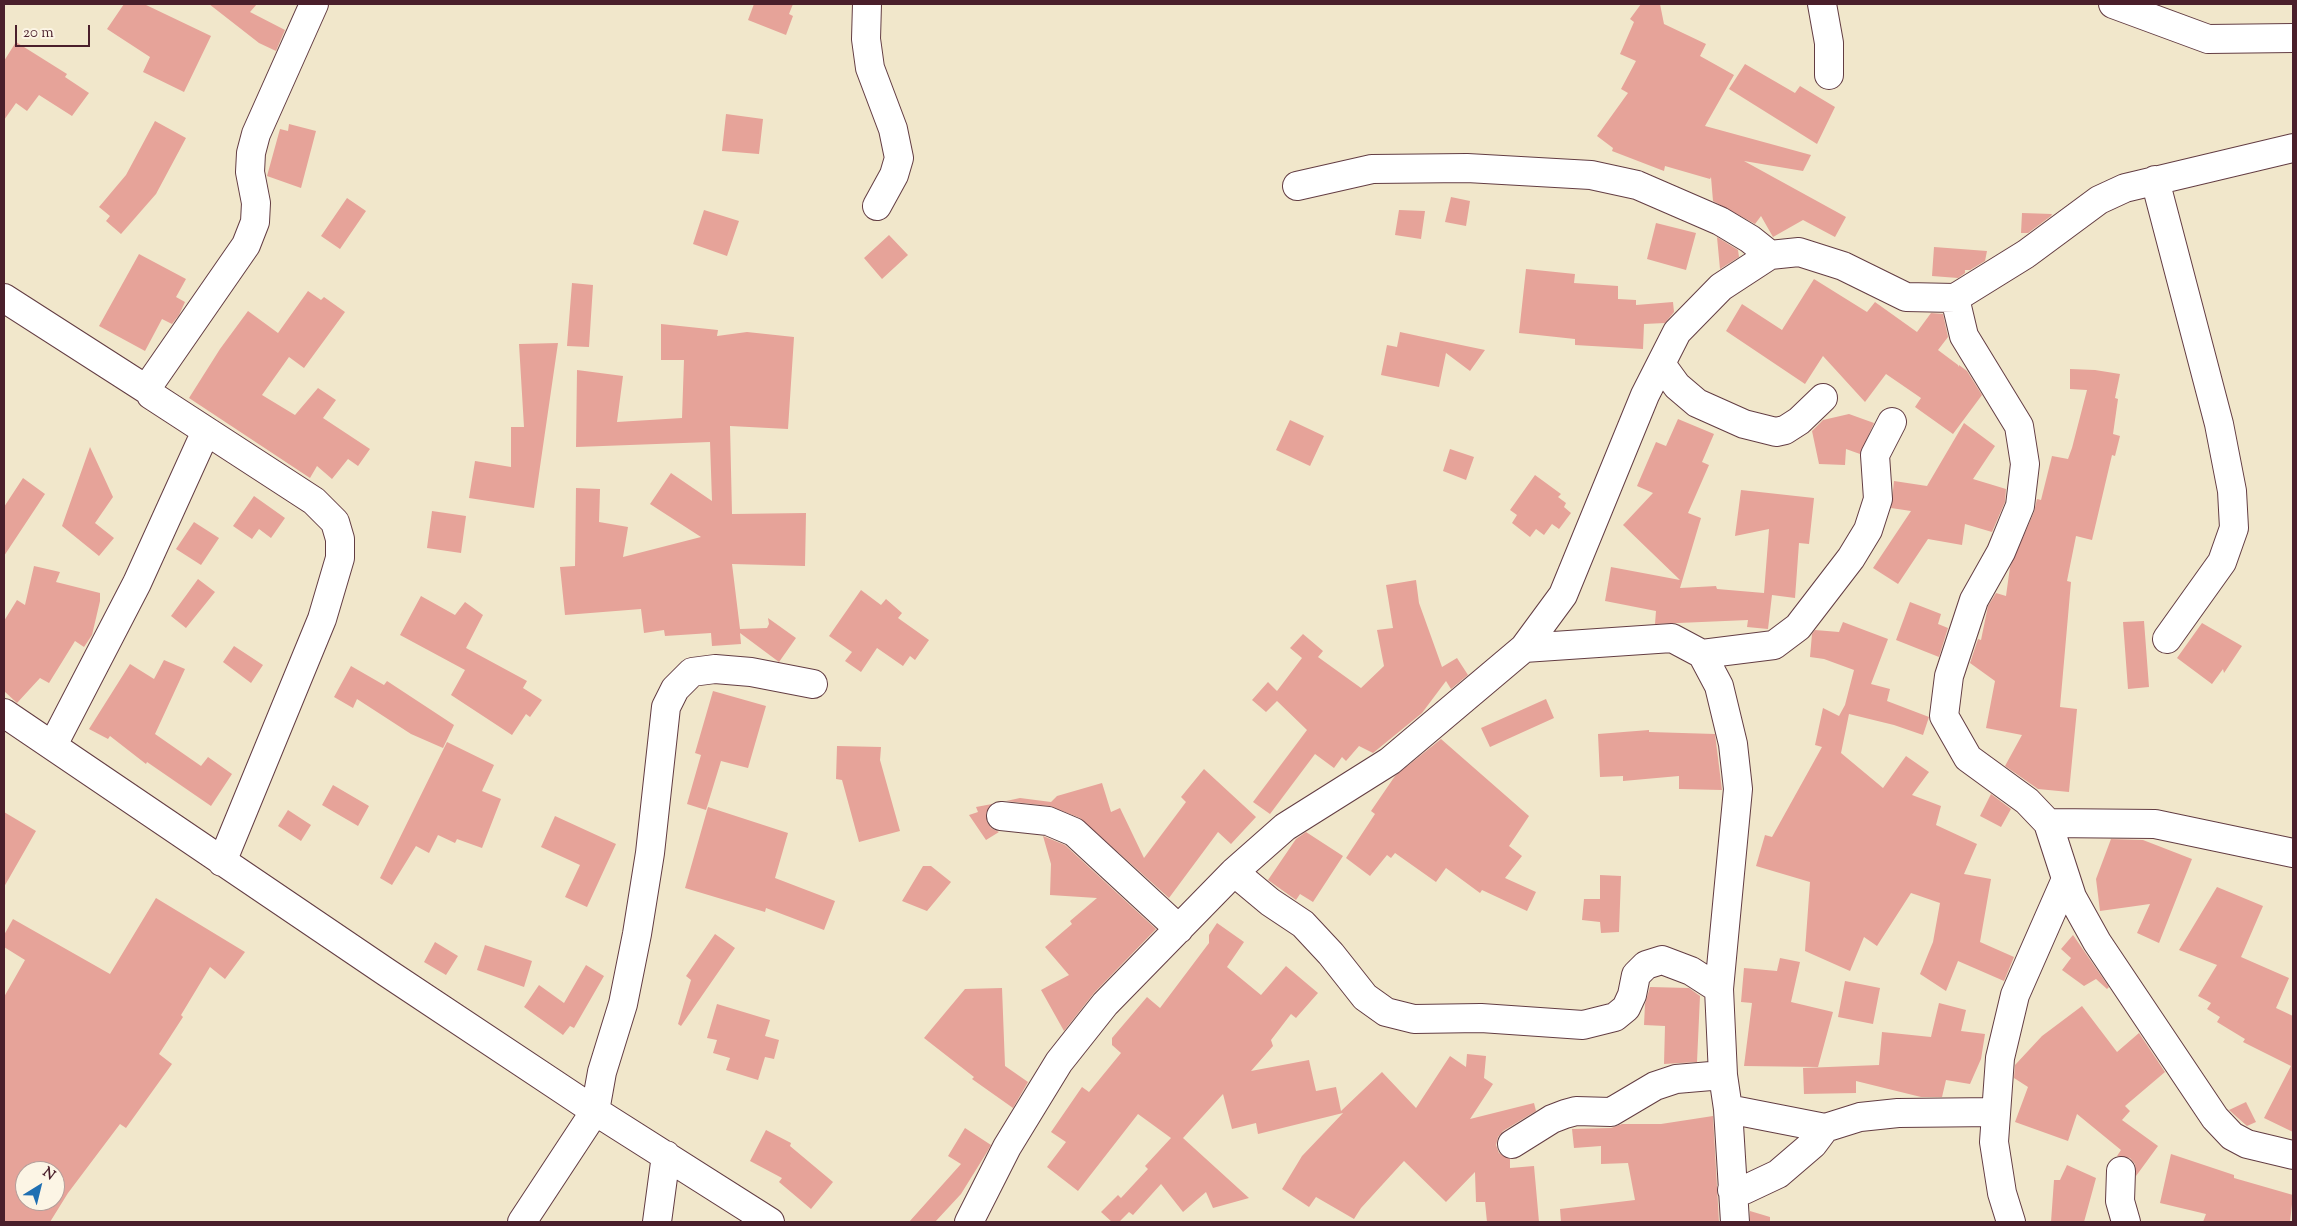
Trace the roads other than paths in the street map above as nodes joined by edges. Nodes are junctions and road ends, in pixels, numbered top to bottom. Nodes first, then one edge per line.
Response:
1 (314, 4) edge
2 (867, 4) edge
3 (1822, 4) edge
4 (2114, 4) edge
5 (2293, 38) edge
6 (1829, 75) dead end
7 (2293, 148) edge
8 (2155, 180) junction
9 (1297, 186) dead end
10 (877, 206) dead end
11 (1770, 255) junction
12 (4, 298) edge
13 (1956, 298) junction
14 (1661, 364) junction
15 (148, 391) junction
16 (1823, 398) dead end
17 (1892, 422) dead end
18 (206, 431) junction
19 (2167, 639) dead end
20 (1524, 648) junction
21 (1702, 654) junction
22 (813, 684) dead end
23 (4, 713) edge
24 (53, 745) junction
25 (1002, 816) dead end
26 (2048, 823) junction
27 (2293, 853) edge
28 (222, 862) junction
29 (1234, 872) junction
30 (2066, 879) junction
31 (1179, 929) junction
32 (1720, 989) junction
33 (1723, 1074) junction
34 (1728, 1109) junction
35 (595, 1111) junction
36 (1996, 1112) junction
37 (1825, 1128) junction
38 (1512, 1144) dead end
39 (666, 1154) junction
40 (2293, 1155) edge
41 (2121, 1171) dead end
42 (1732, 1190) junction
43 (522, 1222) edge
44 (657, 1222) edge
45 (770, 1222) edge
46 (969, 1222) edge
47 (1735, 1222) edge
48 (2011, 1222) edge
49 (2126, 1222) edge

1 - 15 street
2 - 10 street
3 - 6 street
4 - 5 street
7 - 8 street
8 - 13 street
8 - 19 street
9 - 11 street
11 - 13 street
11 - 14 street
12 - 15 street
13 - 26 street
14 - 16 street
14 - 20 street
15 - 18 street
17 - 21 street
18 - 24 street
18 - 28 street
20 - 21 street
20 - 29 street
21 - 32 street
22 - 35 street
23 - 24 street
24 - 28 street
25 - 31 street
26 - 27 street
26 - 30 street
28 - 35 street
29 - 31 street
29 - 32 street
30 - 36 street
30 - 40 street
31 - 46 street
32 - 33 street
33 - 34 street
33 - 38 street
34 - 37 street
34 - 42 street
35 - 39 street
35 - 43 street
36 - 37 street
36 - 48 street
37 - 42 street
39 - 44 street
39 - 45 street
41 - 49 street
42 - 47 street

